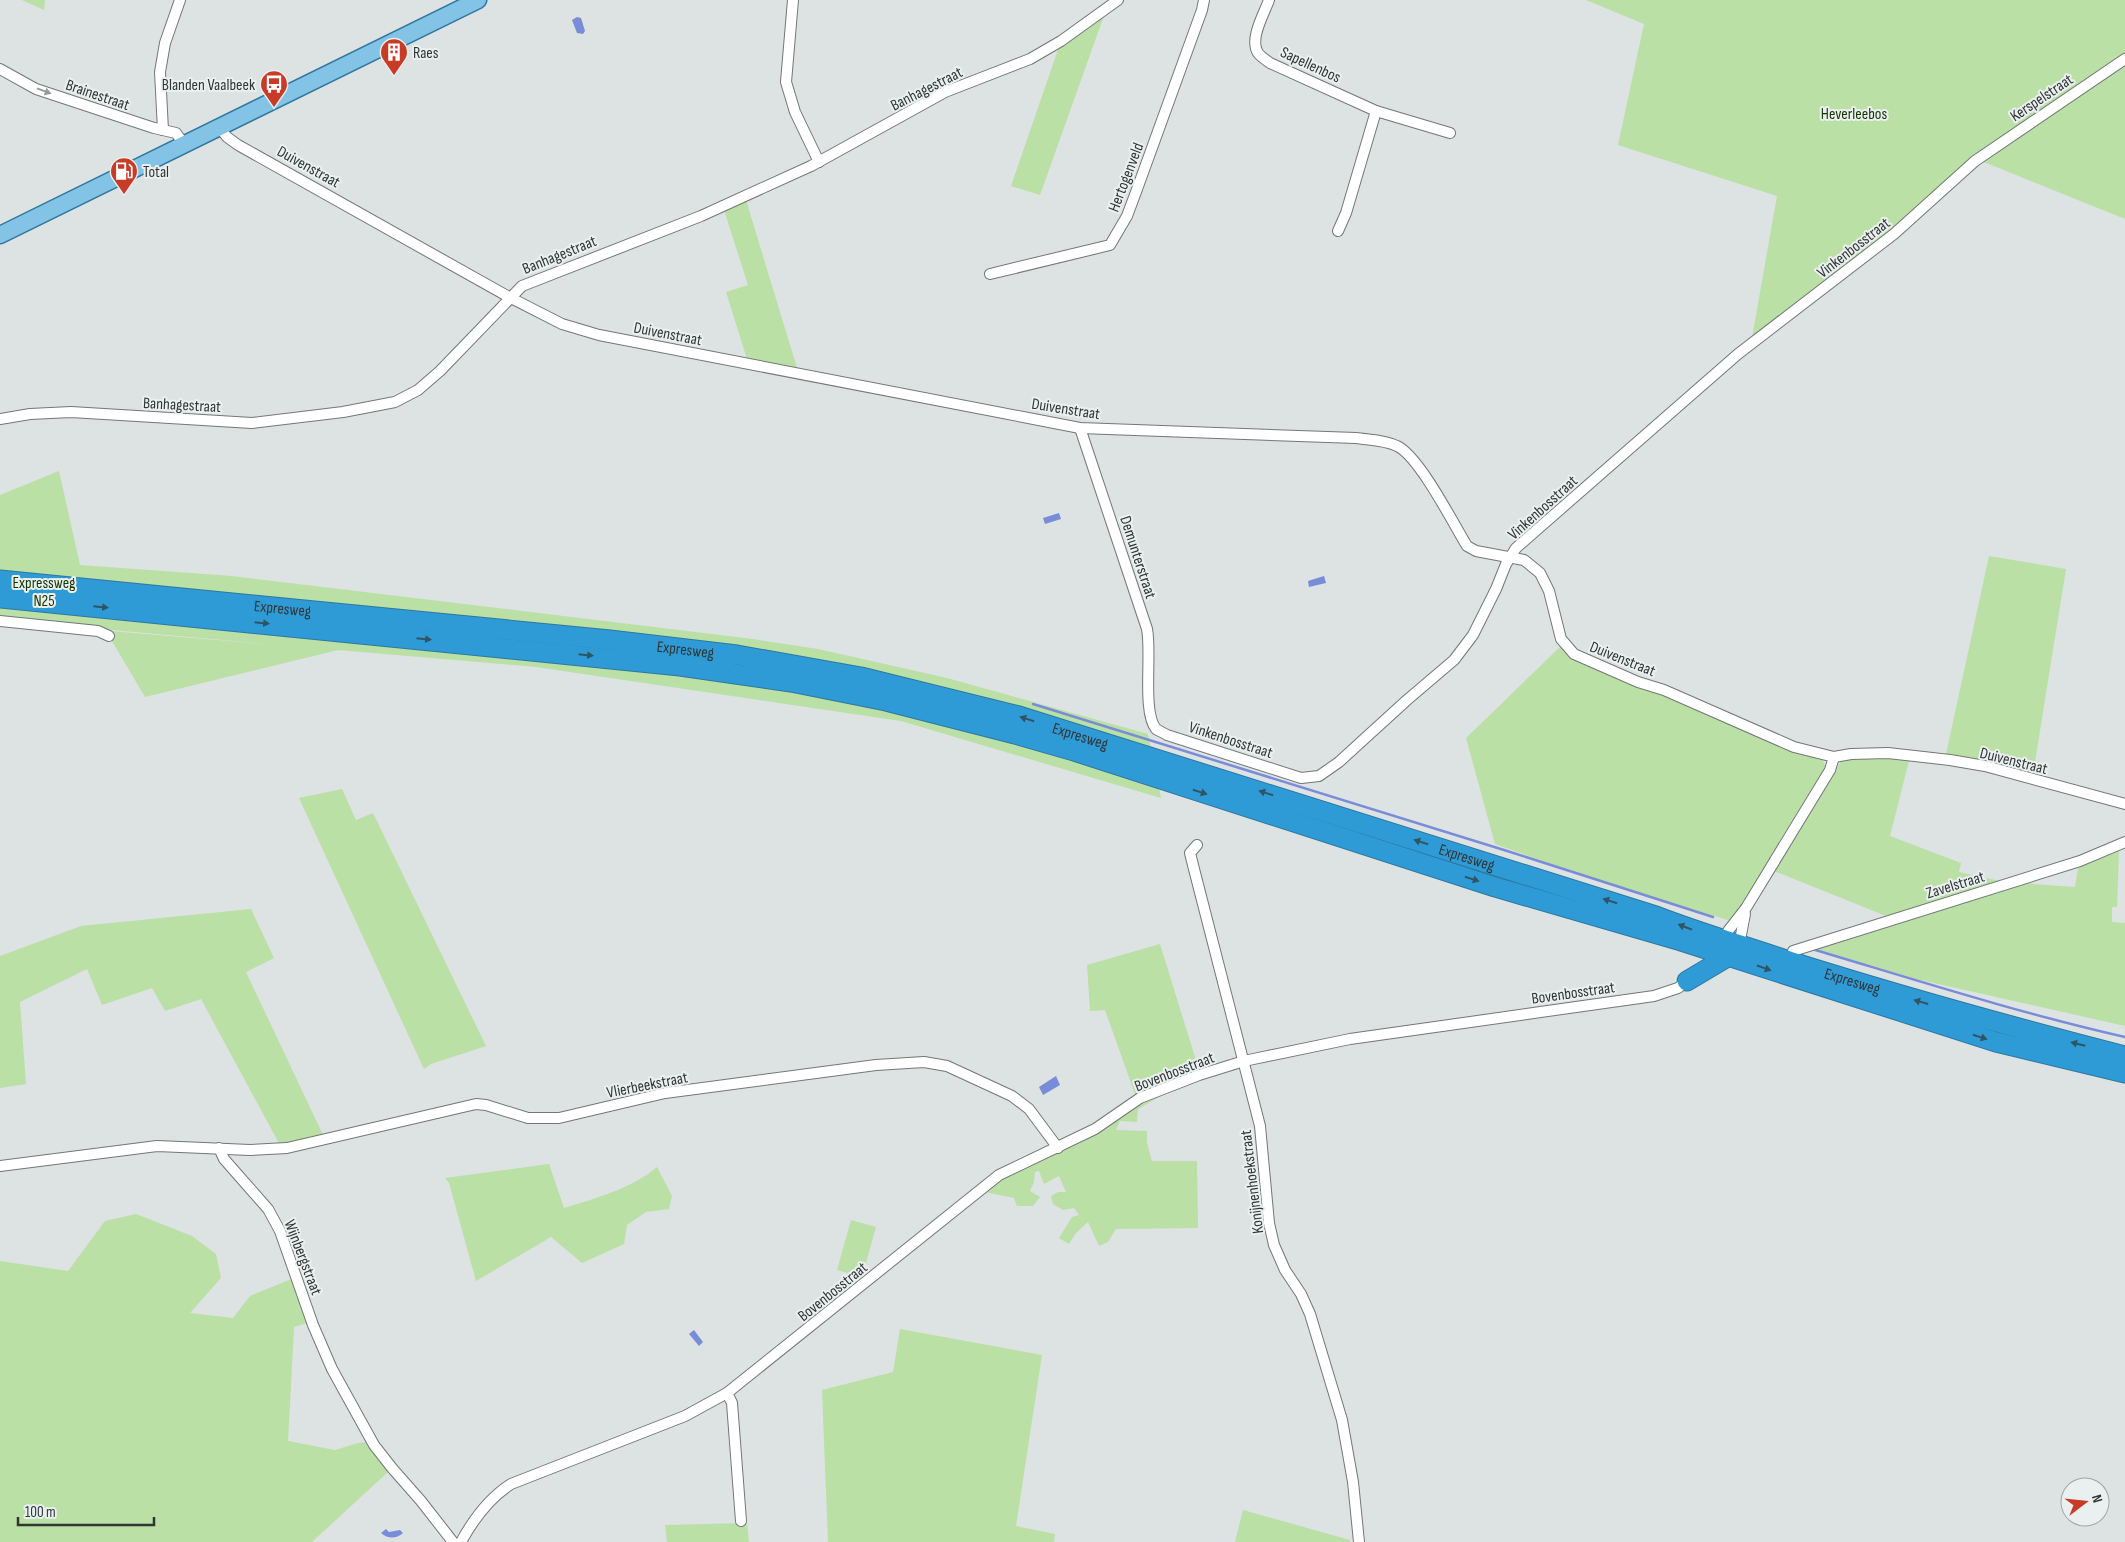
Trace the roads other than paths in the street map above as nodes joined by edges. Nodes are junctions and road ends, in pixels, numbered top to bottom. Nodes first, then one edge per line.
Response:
1 (180, 0) edge
2 (478, 0) edge
3 (793, 0) edge
4 (1118, 0) edge
5 (1204, 0) edge
6 (1268, 0) edge
7 (2125, 59) edge
8 (0, 69) edge
9 (1376, 111) junction
10 (219, 127) junction
11 (163, 130) junction
12 (1450, 133) dead end
13 (184, 144) junction
14 (1975, 160) joint
15 (819, 162) junction
16 (1338, 231) dead end
17 (0, 235) edge
18 (990, 274) dead end
19 (509, 297) junction
20 (0, 419) edge
21 (1080, 428) junction
22 (1510, 556) junction
23 (0, 580) edge
24 (0, 598) edge
25 (0, 622) edge
26 (109, 636) dead end
27 (1149, 700) joint
28 (1834, 758) junction
29 (2125, 804) edge
30 (2125, 842) edge
31 (1197, 845) dead end
32 (1732, 937) junction
33 (1689, 944) junction
34 (1793, 951) dead end
35 (1729, 956) junction
36 (1687, 980) junction
37 (2125, 1056) edge
38 (1244, 1061) junction
39 (2125, 1073) edge
40 (219, 1148) junction
41 (1058, 1148) junction
42 (0, 1166) edge
43 (727, 1393) junction
44 (741, 1521) dead end
45 (453, 1542) edge
46 (461, 1542) edge
47 (1359, 1542) edge

1 - 11 street
2 - 10 main road
3 - 15 street
4 - 15 street, Banhagestraat
5 - 18 street, Hertogenveld
6 - 9 street, Sapellenbos
7 - 14 street, Kerspelstraat
8 -> 11 street, Brainestraat
9 - 12 street, Sapellenbos
9 - 16 street
10 - 13 main road
10 - 19 street, Duivenstraat
11 - 13 street, Brainestraat
13 - 17 main road
14 - 22 street, Vinkenbosstraat
15 - 19 street, Banhagestraat
19 - 20 street, Banhagestraat
19 - 21 street, Duivenstraat
21 - 22 street, Duivenstraat
21 - 27 street, Demunterstraat
22 - 27 street, Vinkenbosstraat
22 - 28 street, Duivenstraat
32 -> 23 highway, Expresweg
24 -> 33 highway, Expresweg
25 - 26 street
28 - 29 street, Duivenstraat
28 - 32 street
30 - 34 street, Zavelstraat
31 - 38 street, Konijnenhoekstraat
37 -> 32 highway, Expresweg
33 - 35 highway, Expresweg
33 - 36 highway
35 - 36 highway
35 -> 39 highway, Expresweg
36 - 38 street, Bovenbosstraat
38 - 41 street, Bovenbosstraat
38 - 47 street, Konijnenhoekstraat
40 - 41 street, Vlierbeekstraat
40 - 42 street
40 - 45 street, Wijnbergstraat
41 - 43 street, Bovenbosstraat
43 - 44 street
43 - 46 street, Bovenbosstraat

